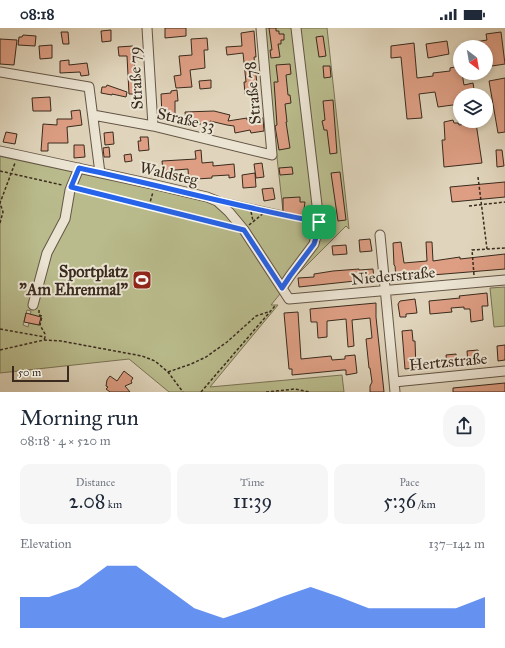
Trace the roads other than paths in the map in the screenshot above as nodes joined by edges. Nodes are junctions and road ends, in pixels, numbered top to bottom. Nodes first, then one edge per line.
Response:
1 (147, 28) edge
2 (261, 28) edge
3 (296, 28) edge
4 (0, 72) edge
5 (93, 115) junction
6 (153, 126) junction
7 (0, 151) edge
8 (272, 155) joint
9 (79, 168) junction
10 (100, 173) junction
11 (380, 235) dead end
12 (505, 280) edge
13 (284, 291) junction
14 (386, 291) junction
15 (33, 305) road end
16 (505, 371) edge
17 (394, 382) junction
18 (395, 392) edge

1 - 6 street, Straße 79
2 - 8 street, Straße 78
3 - 13 street
4 - 5 street
5 - 6 street, Straße 33
5 - 10 street
6 - 8 street, Straße 33
7 - 9 street, Waldsteg
9 - 10 street, Waldsteg
9 - 15 street
10 - 13 street, Waldsteg
11 - 14 street
12 - 14 street, Niederstraße
13 - 14 street, Niederstraße
14 - 17 street
16 - 17 street, Hertzstraße
17 - 18 street

